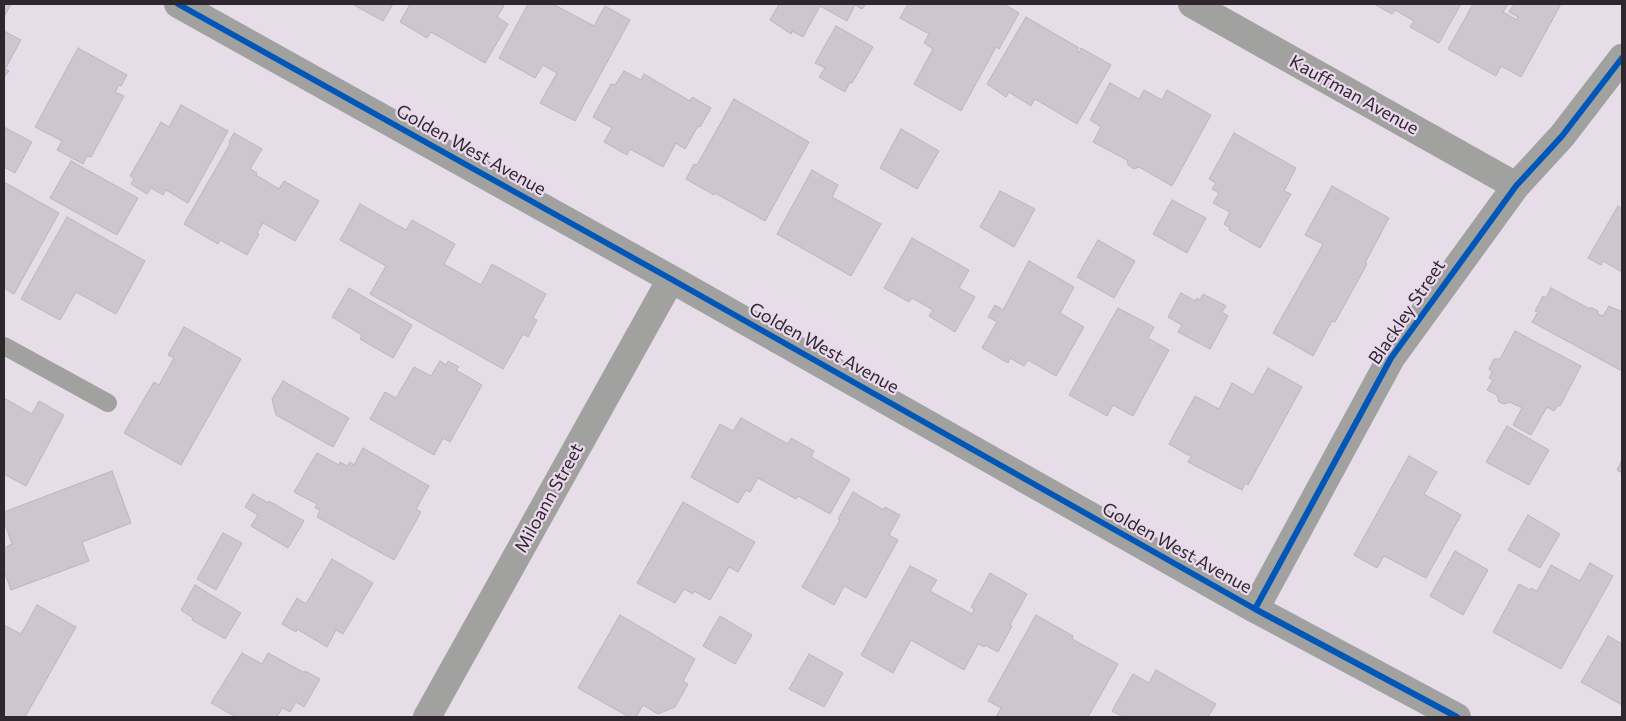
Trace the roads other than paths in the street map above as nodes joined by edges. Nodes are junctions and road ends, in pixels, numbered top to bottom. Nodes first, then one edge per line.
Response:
1 (178, 4) edge
2 (1192, 4) edge
3 (1622, 58) edge
4 (1516, 186) junction
5 (671, 279) junction
6 (4, 346) edge
7 (108, 403) dead end
8 (1255, 609) junction
9 (427, 717) edge
10 (1457, 717) edge

1 - 5 street, Golden West Avenue
2 - 4 street, Kauffman Avenue
3 - 4 street, Blackley Street
4 - 8 street, Blackley Street
5 - 8 street, Golden West Avenue
5 - 9 street, Miloann Street
6 - 7 lane
8 - 10 street, Golden West Avenue

